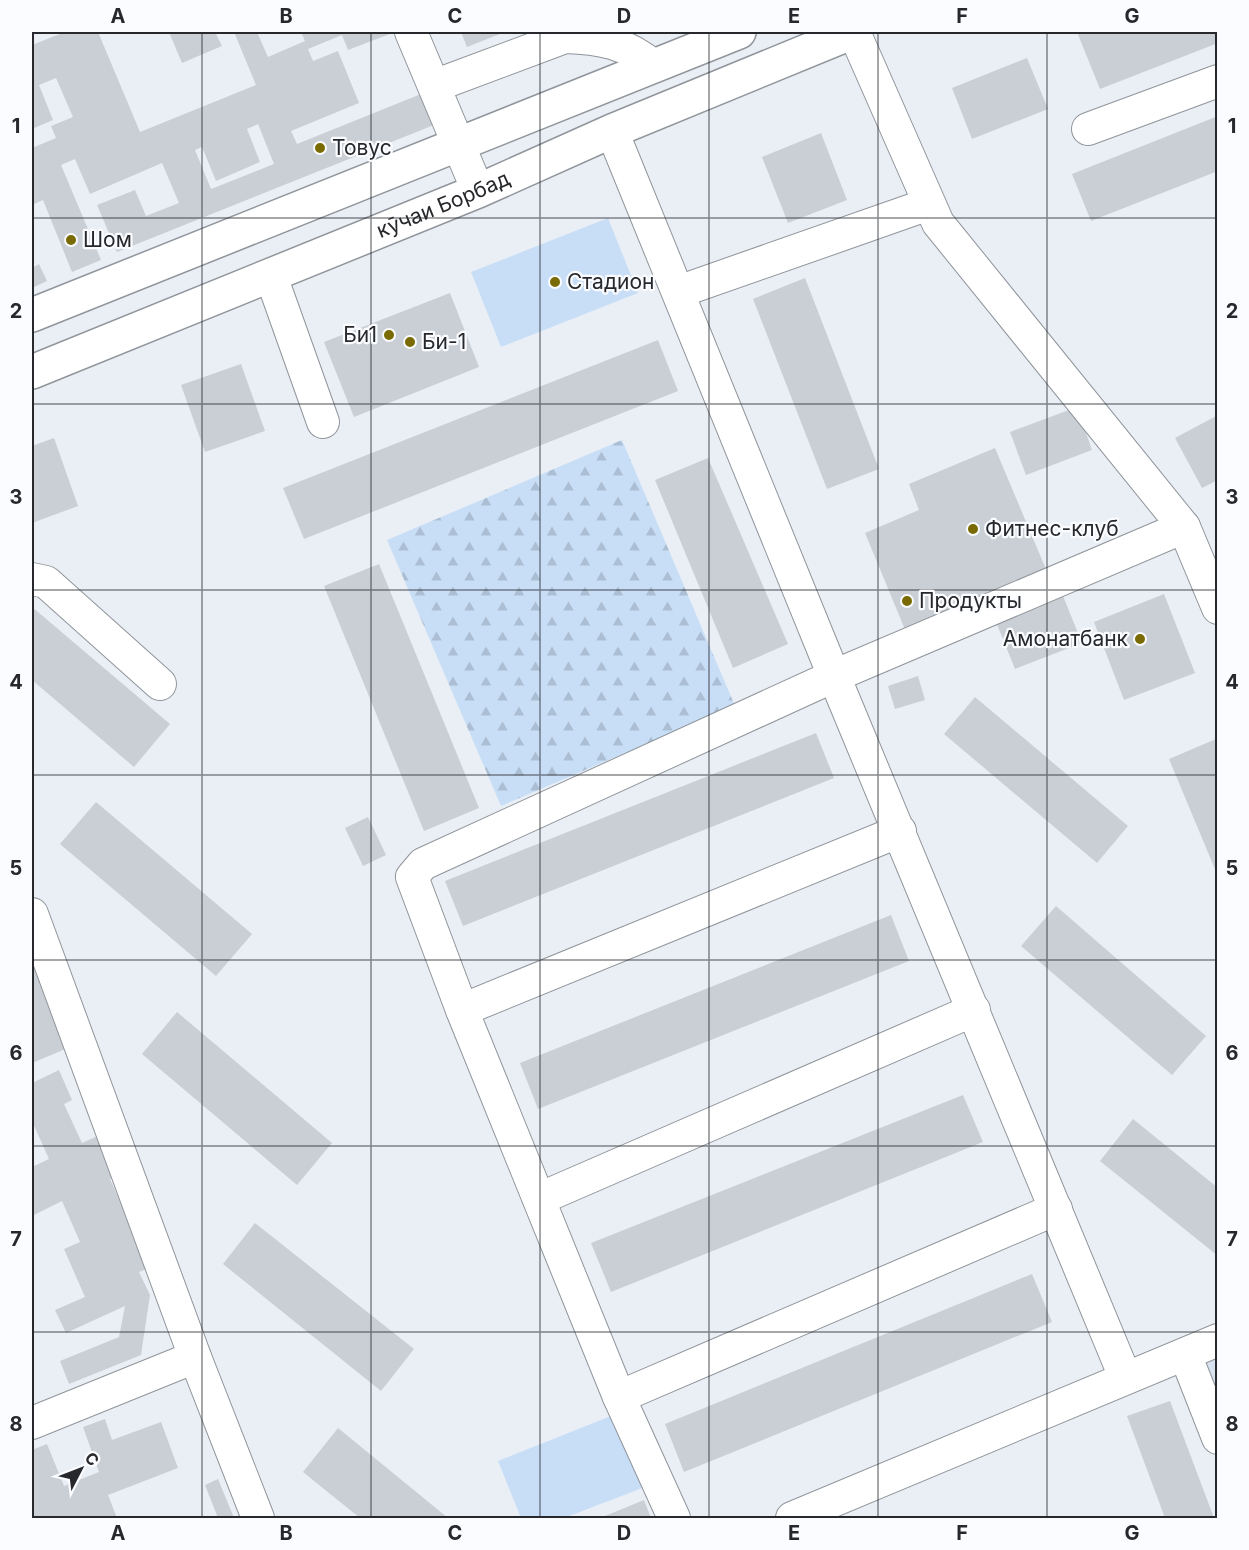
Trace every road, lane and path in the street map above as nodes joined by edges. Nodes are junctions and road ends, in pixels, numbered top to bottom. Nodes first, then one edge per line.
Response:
1 (411, 32) edge
2 (739, 32) edge
3 (854, 32) edge
4 (653, 66) junction
5 (1218, 81) edge
6 (434, 86) junction
7 (1088, 129) dead end
8 (612, 131) junction
9 (459, 145) junction
10 (478, 191) junction
11 (929, 204) junction
12 (271, 276) junction
13 (678, 292) junction
14 (32, 315) edge
15 (32, 372) edge
16 (323, 422) dead end
17 (1184, 527) junction
18 (1208, 553) edge
19 (32, 579) edge
20 (1218, 608) edge
21 (834, 676) junction
22 (160, 684) dead end
23 (900, 831) junction
24 (32, 914) edge
25 (462, 1010) junction
26 (974, 1010) junction
27 (539, 1198) junction
28 (1056, 1209) junction
29 (1218, 1340) edge
30 (1185, 1354) junction
31 (195, 1357) junction
32 (1125, 1377) junction
33 (619, 1397) junction
34 (32, 1423) edge
35 (1218, 1438) edge
36 (258, 1518) edge
37 (674, 1518) edge
38 (792, 1518) edge

1 - 6 street
2 - 4 main road
3 - 8 main road, кӯчаи Борбад
3 - 11 street
4 - 6 street
4 - 9 main road
5 - 7 street
6 - 9 street
8 - 10 main road, кӯчаи Борбад
8 - 13 street
9 - 10 street
9 - 14 main road
10 - 12 main road, кӯчаи Борбад
11 - 13 street
11 - 17 street
12 - 15 main road, кӯчаи Борбад
12 - 16 street
13 - 21 street
17 - 18 street
17 - 21 street
18 - 20 street
19 - 22 street
21 - 23 street
21 - 25 street
23 - 25 street
23 - 26 street
24 - 31 street
25 - 27 street
26 - 27 street
26 - 28 street
27 - 33 street
28 - 32 street
28 - 33 street
29 - 30 street
30 - 32 street
30 - 35 street
31 - 34 street
31 - 36 street
32 - 38 street
33 - 37 street

